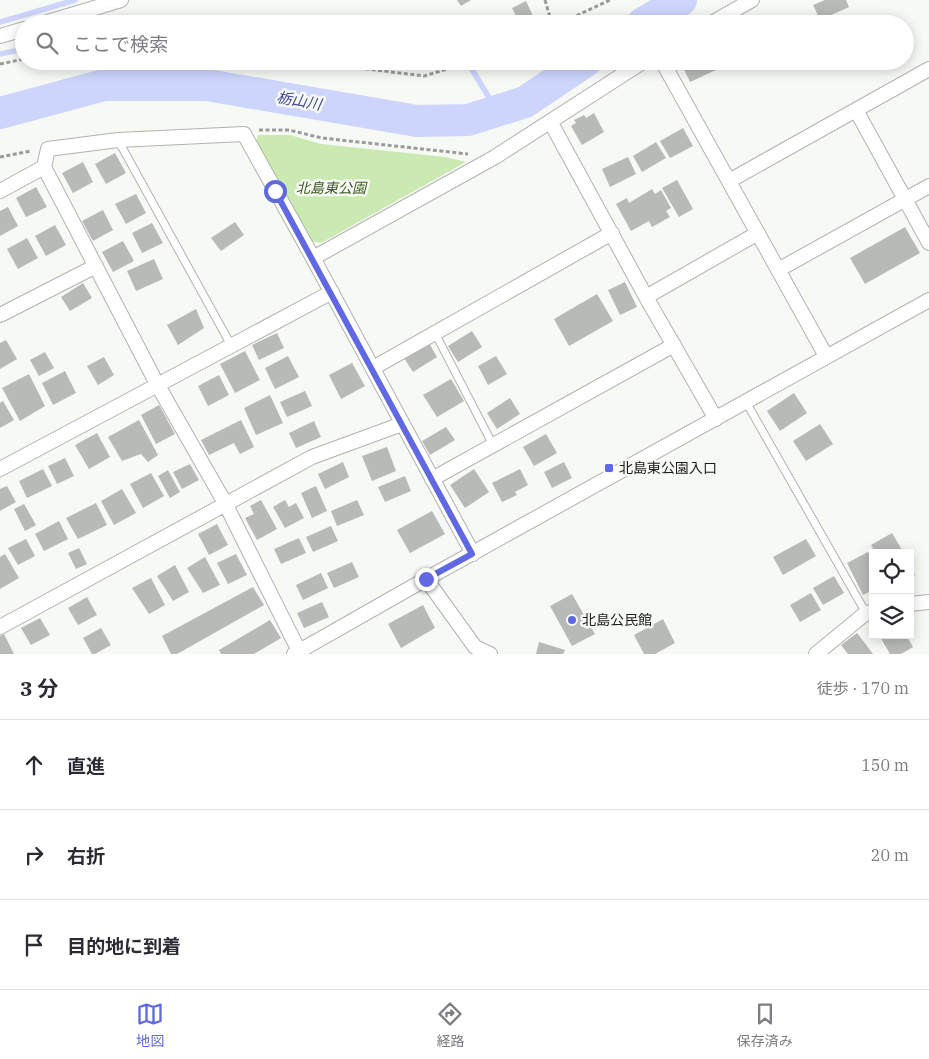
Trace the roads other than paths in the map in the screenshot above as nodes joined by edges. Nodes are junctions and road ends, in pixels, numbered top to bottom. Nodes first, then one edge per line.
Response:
1 (122, 0) edge
2 (752, 0) edge
3 (71, 15) edge
4 (726, 15) edge
5 (15, 32) edge
6 (0, 36) edge
7 (929, 68) edge
8 (630, 70) edge
9 (667, 70) edge
10 (856, 110) junction
11 (551, 122) junction
12 (118, 140) junction
13 (44, 167) junction
14 (729, 182) junction
15 (929, 186) edge
16 (0, 191) edge
17 (905, 199) junction
18 (612, 233) junction
19 (758, 234) junction
20 (929, 243) edge
21 (313, 258) junction
22 (96, 266) junction
23 (778, 270) junction
24 (332, 292) junction
25 (646, 297) junction
26 (929, 300) edge
27 (0, 315) edge
28 (435, 333) junction
29 (231, 345) junction
30 (674, 345) junction
31 (826, 356) junction
32 (373, 368) junction
33 (157, 384) junction
34 (746, 402) junction
35 (716, 419) junction
36 (402, 424) junction
37 (494, 445) junction
38 (0, 469) edge
39 (432, 479) junction
40 (225, 503) junction
41 (472, 554) junction
42 (426, 579) junction
43 (929, 602) edge
44 (914, 604) edge
45 (869, 613) edge
46 (0, 627) edge
47 (296, 653) edge
48 (490, 654) edge
49 (816, 654) edge

1 - 3 street
2 - 4 street
5 - 6 street
7 - 10 street
8 - 11 street
9 - 14 street
10 - 14 street
10 - 17 street
11 - 18 street
11 - 21 street
12 - 13 street
12 - 21 street
12 - 29 lane
13 - 16 street
13 - 22 street
14 - 19 street
15 - 17 street
17 - 20 street
17 - 23 street
18 - 25 street
18 - 28 street
19 - 23 street
19 - 25 street
21 - 24 street
22 - 27 street
22 - 33 street
23 - 31 street
24 - 29 street
24 - 32 street
25 - 30 street
26 - 31 street
28 - 32 street
28 - 37 lane
29 - 33 street
30 - 35 street
30 - 37 street
31 - 34 street
32 - 36 street
33 - 38 street
33 - 40 street
34 - 35 street
34 - 45 lane
35 - 41 street
36 - 39 street
36 - 40 street
37 - 39 street
39 - 41 street
40 - 46 street
40 - 47 street
41 - 42 street
42 - 47 street
42 - 48 street
43 - 44 street
45 - 49 street

